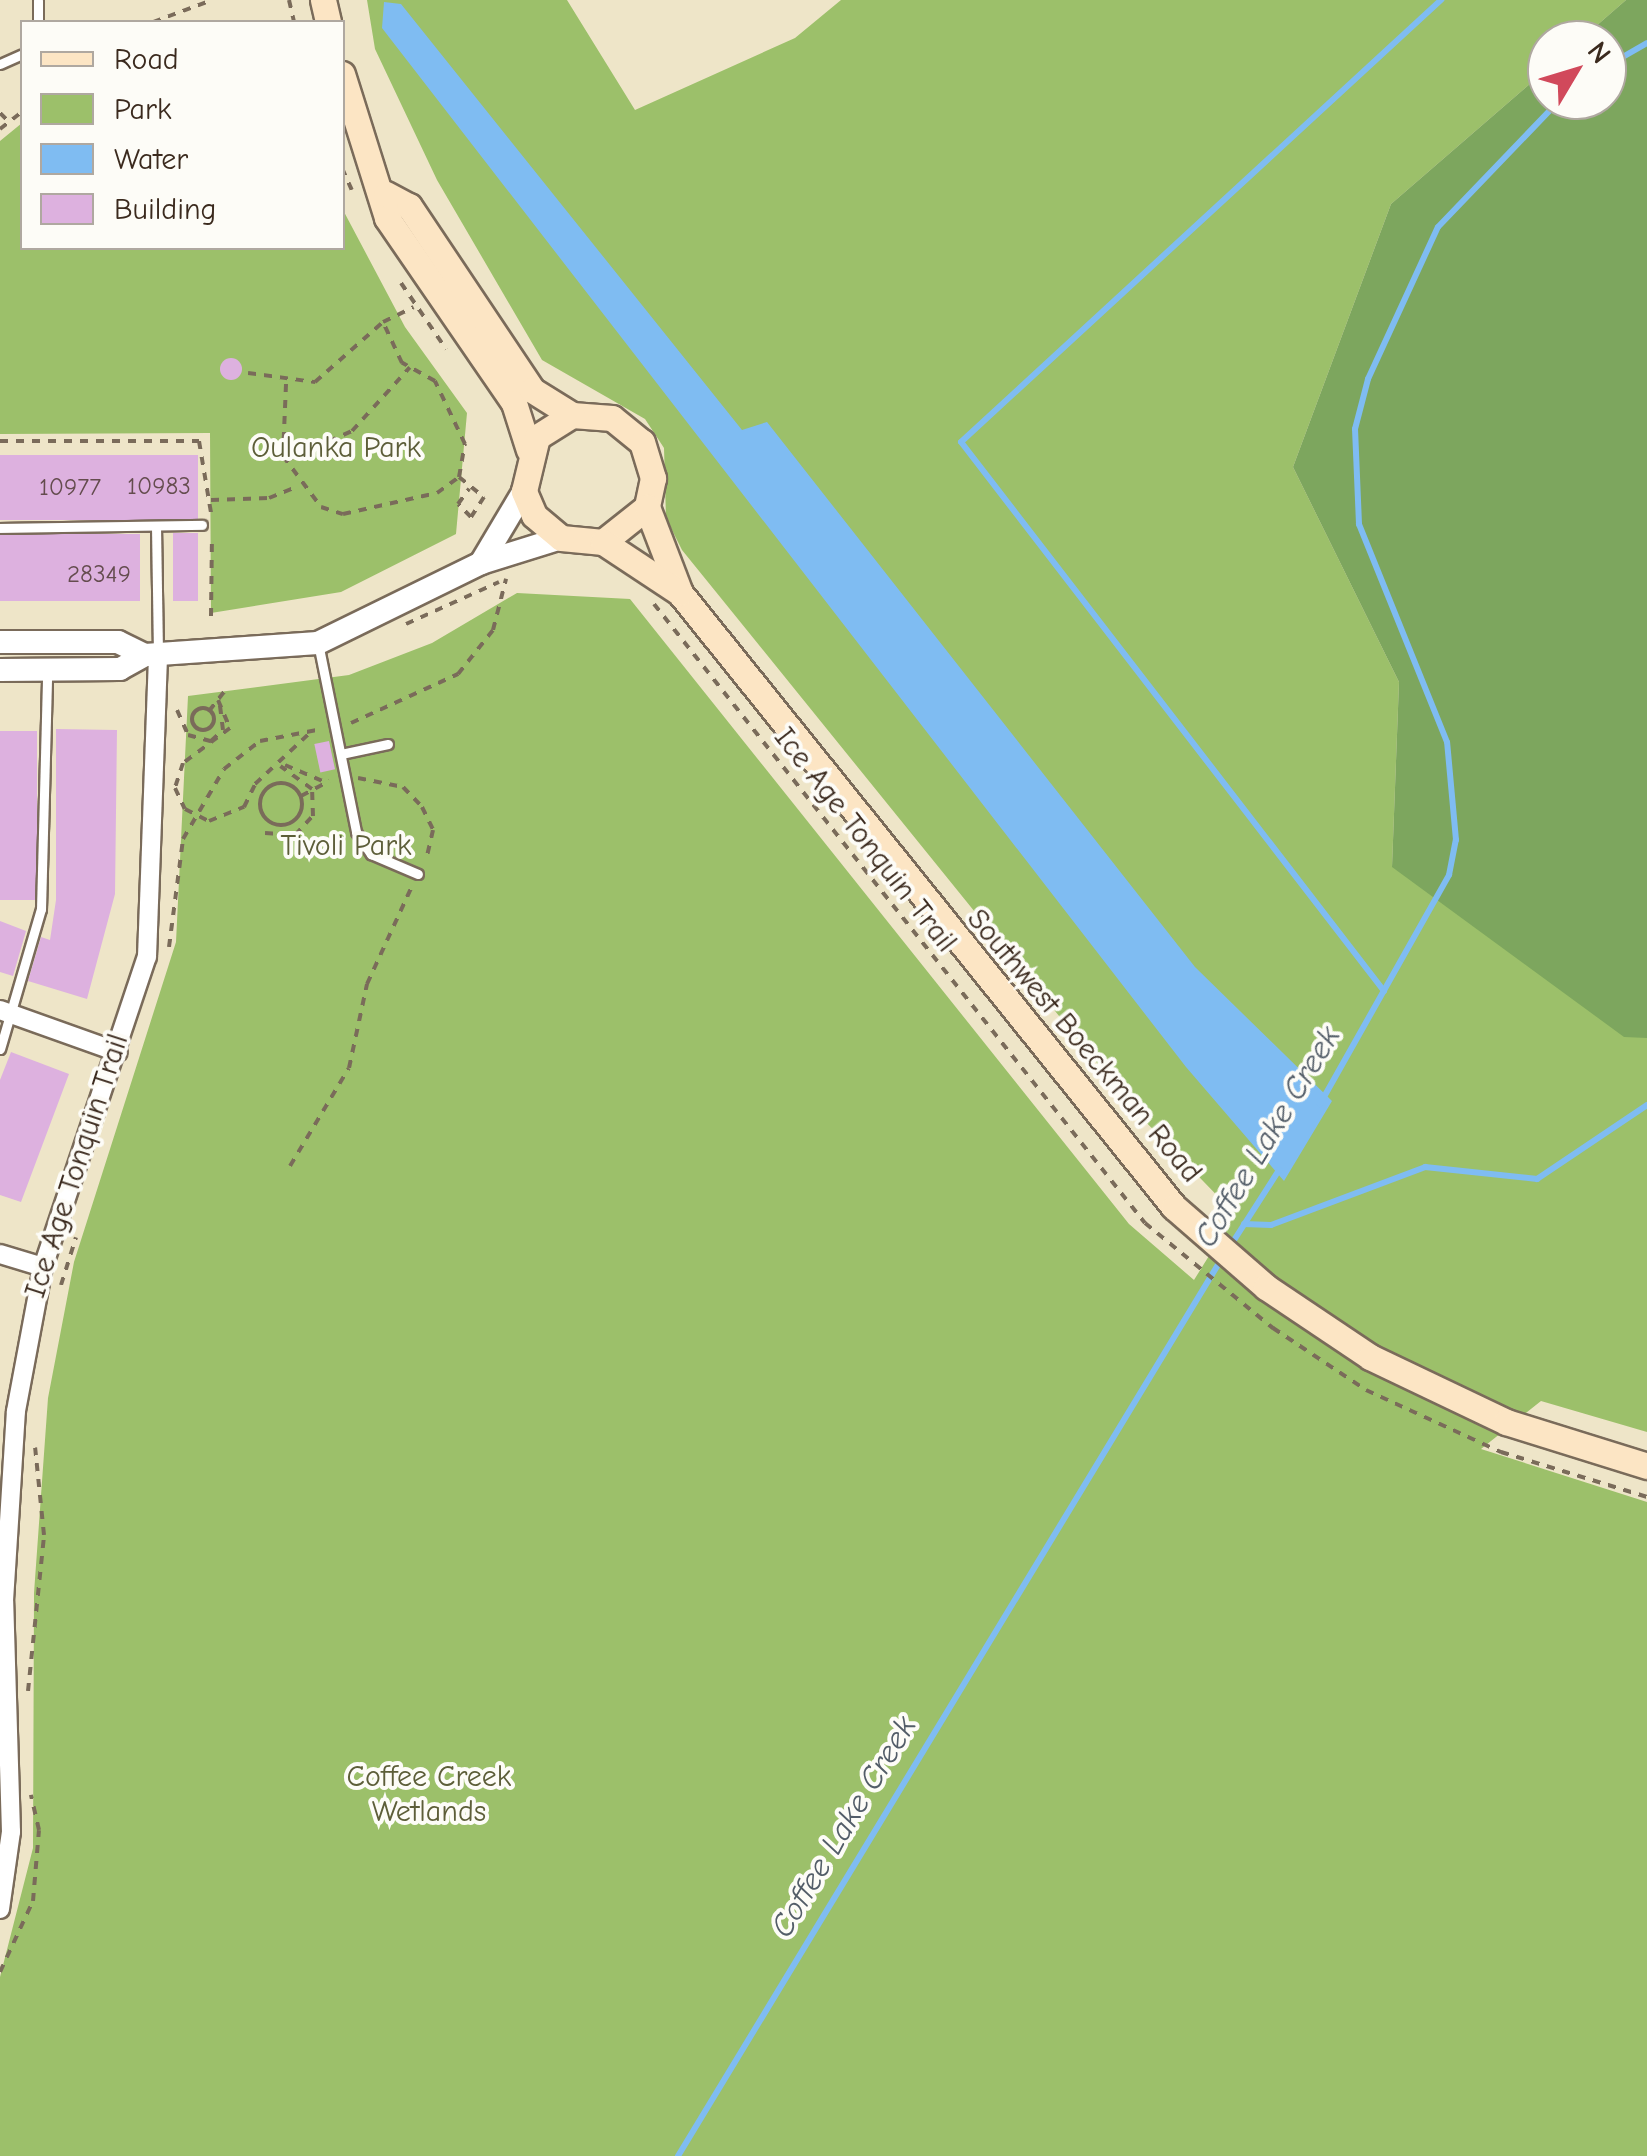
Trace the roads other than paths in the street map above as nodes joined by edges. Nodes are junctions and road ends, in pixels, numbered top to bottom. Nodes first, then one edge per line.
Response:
1 (345, 82) edge
2 (386, 194) junction
3 (572, 415) junction
4 (529, 450) junction
5 (524, 491) junction
6 (647, 506) junction
7 (202, 525) dead end
8 (156, 526) junction
9 (0, 528) edge
10 (561, 538) junction
11 (603, 542) junction
12 (481, 563) junction
13 (680, 592) junction
14 (0, 642) edge
15 (318, 644) junction
16 (152, 655) junction
17 (0, 670) edge
18 (47, 670) junction
19 (388, 744) dead end
20 (341, 754) junction
21 (418, 874) road end
22 (6, 1012) edge
23 (0, 1049) edge
24 (118, 1052) junction
25 (0, 1254) edge
26 (43, 1267) junction
27 (1647, 1466) edge
28 (2, 1601) edge
29 (0, 1909) edge

1 - 2 main road, Southwest Boeckman Road
2 - 3 main road, Southwest Boeckman Road
2 - 4 main road, Southwest Boeckman Road
3 - 4 main road
3 - 6 main road, Southwest Boeckman Road
4 - 5 main road, Southwest Boeckman Road
5 - 10 main road
5 - 12 street
6 - 11 main road
6 - 13 main road, Southwest Boeckman Road
7 - 8 lane
8 - 9 lane
8 - 16 lane
10 - 11 main road, Southwest Boeckman Road
10 - 12 street
11 - 13 main road, Southwest Boeckman Road
12 - 15 street
13 - 27 main road, Southwest Boeckman Road
14 - 16 street
15 - 16 street
15 - 20 lane
16 - 18 street
16 - 24 street
17 - 18 street
18 - 22 lane
19 - 20 lane
20 - 21 lane
22 - 23 lane
22 - 24 street
24 - 26 street
25 - 26 street
26 - 28 street
28 - 29 street

